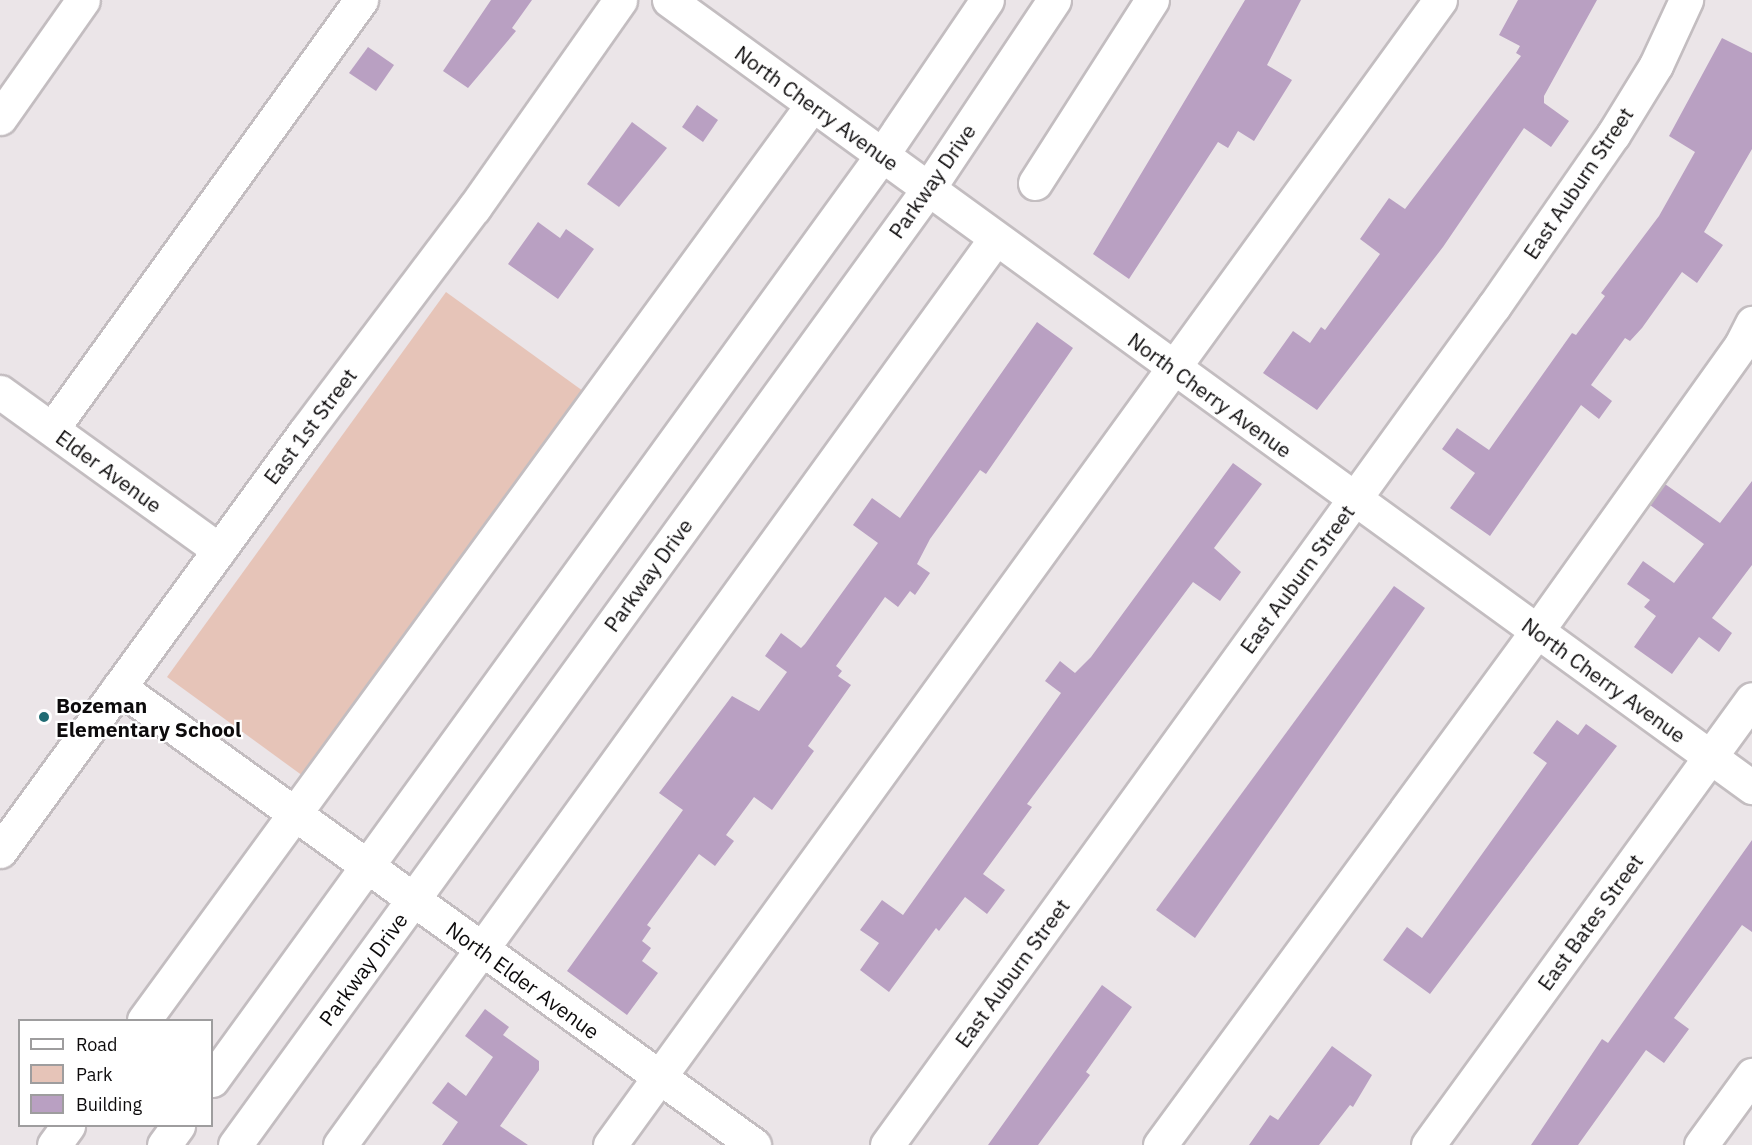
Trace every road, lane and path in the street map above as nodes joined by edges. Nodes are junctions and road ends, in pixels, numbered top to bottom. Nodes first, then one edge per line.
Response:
1 (83, 0) edge
2 (361, 0) edge
3 (620, 0) edge
4 (669, 0) edge
5 (987, 0) edge
6 (1054, 0) edge
7 (1152, 0) edge
8 (1440, 0) edge
9 (1686, 0) edge
10 (812, 105) junction
11 (0, 118) edge
12 (882, 155) junction
13 (1035, 183) dead end
14 (927, 189) junction
15 (995, 239) junction
16 (1752, 322) edge
17 (1175, 369) junction
18 (0, 392) edge
19 (52, 429) junction
20 (1354, 499) junction
21 (219, 550) junction
22 (1537, 631) junction
23 (119, 687) junction
24 (1752, 699) edge
25 (1710, 757) junction
26 (1752, 787) edge
27 (293, 814) junction
28 (0, 851) edge
29 (366, 867) junction
30 (412, 900) junction
31 (482, 951) junction
32 (145, 1019) edge
33 (1752, 1075) edge
34 (659, 1077) junction
35 (213, 1079) edge
36 (67, 1127) edge
37 (177, 1127) edge
38 (54, 1145) edge
39 (164, 1145) edge
40 (235, 1145) edge
41 (340, 1145) edge
42 (610, 1145) edge
43 (754, 1145) edge
44 (887, 1145) edge
45 (1160, 1145) edge
46 (1428, 1145) edge
47 (1701, 1145) edge

1 - 11 main road
2 - 19 main road
3 - 21 main road, East 1st Street
4 - 10 main road, North Cherry Avenue
5 - 12 main road
6 - 14 main road, Parkway Drive
7 - 13 main road
8 - 17 main road
9 - 20 main road, East Auburn Street
10 - 12 main road, North Cherry Avenue
10 - 27 main road
12 - 14 main road, North Cherry Avenue
12 - 29 main road
14 - 15 main road, North Cherry Avenue
14 - 30 main road, Parkway Drive
15 - 17 main road, North Cherry Avenue
15 - 31 main road
16 - 22 main road
17 - 20 main road, North Cherry Avenue
17 - 34 main road
18 - 19 main road, Elder Avenue
19 - 21 main road, Elder Avenue
20 - 22 main road, North Cherry Avenue
20 - 44 main road, East Auburn Street
21 - 23 main road, East 1st Street
22 - 25 main road, North Cherry Avenue
22 - 45 main road
23 - 27 main road, North Elder Avenue
23 - 28 main road, East 1st Street
24 - 25 main road, East Bates Street
25 - 26 main road, North Cherry Avenue
25 - 46 main road, East Bates Street
27 - 29 main road, North Elder Avenue
27 - 32 main road
29 - 30 main road, North Elder Avenue
29 - 35 main road
30 - 31 main road, North Elder Avenue
30 - 40 main road, Parkway Drive
31 - 34 main road, North Elder Avenue
31 - 41 main road
33 - 47 main road
34 - 42 main road
34 - 43 main road, North Elder Avenue
36 - 38 main road
37 - 39 main road

